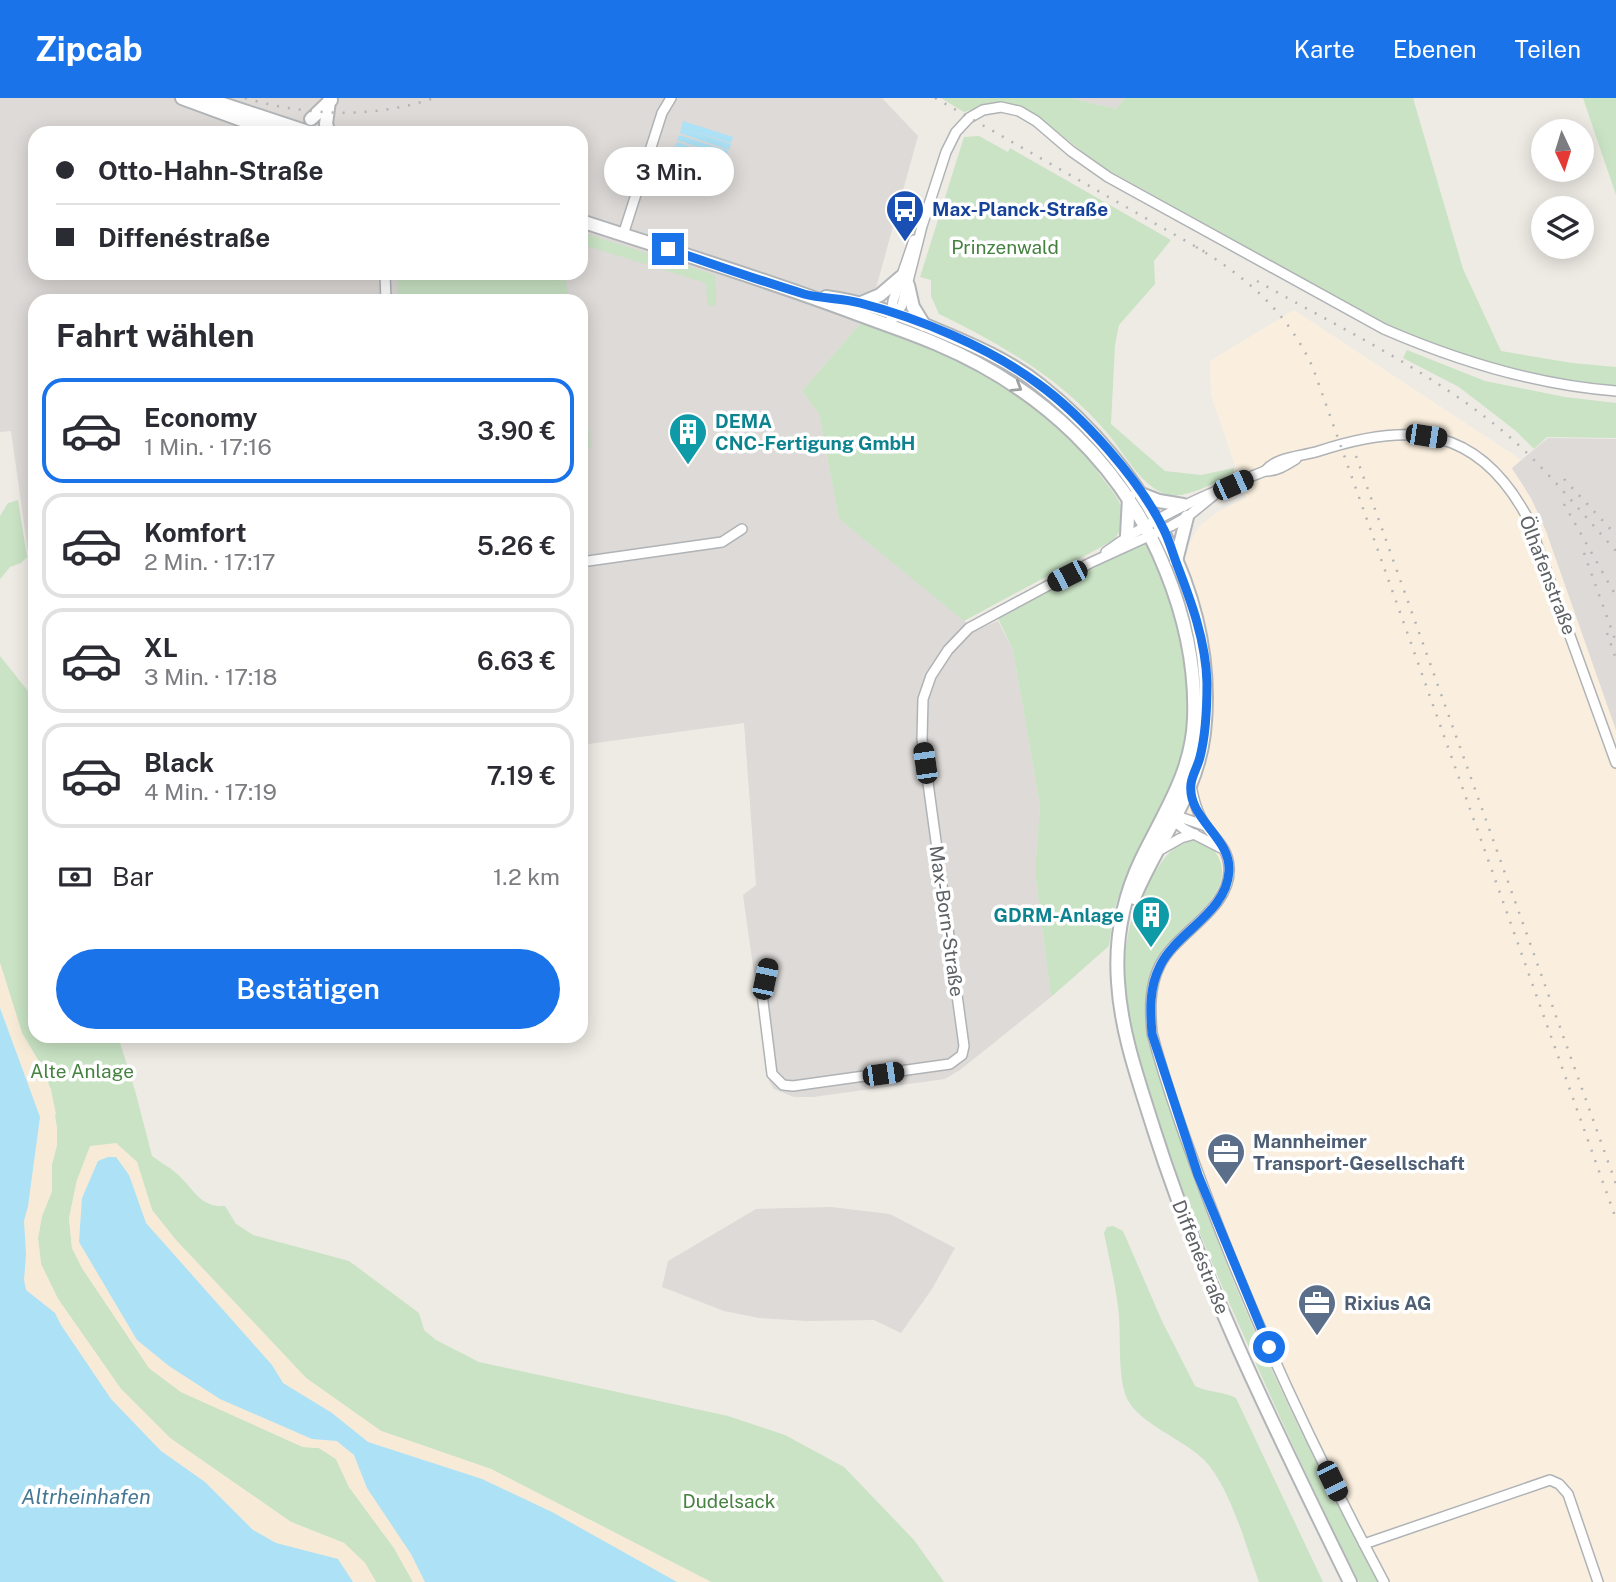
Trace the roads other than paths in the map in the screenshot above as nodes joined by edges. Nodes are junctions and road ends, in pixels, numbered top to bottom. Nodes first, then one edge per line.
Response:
1 (182, 98) edge
2 (205, 98) edge
3 (671, 98) edge
4 (331, 100) edge
5 (311, 119) junction
6 (258, 126) edge
7 (290, 126) joint
8 (312, 126) edge
9 (328, 126) edge
10 (588, 223) edge
11 (623, 234) junction
12 (904, 281) junction
13 (807, 295) junction
14 (861, 303) junction
15 (892, 318) junction
16 (924, 325) junction
17 (1616, 391) edge
18 (1135, 496) junction
19 (1185, 511) junction
20 (1155, 527) junction
21 (742, 530) dead end
22 (1127, 536) junction
23 (588, 561) edge
24 (1176, 561) junction
25 (1090, 563) junction
26 (1616, 763) edge
27 (1191, 786) junction
28 (1172, 816) junction
29 (1206, 826) junction
30 (1195, 834) junction
31 (1223, 849) junction
32 (1157, 852) junction
33 (1124, 913) junction
34 (768, 964) dead end
35 (1364, 1544) junction
36 (1350, 1582) edge
37 (1384, 1582) edge
38 (1598, 1582) edge

1 - 6 main road
2 - 7 main road
3 - 11 street
4 - 5 main road
4 - 9 main road
5 - 7 main road
5 - 8 main road
10 - 11 main road, Diffenéstraße
11 - 13 main road, Diffenéstraße
12 - 14 main road
12 - 15 street
12 - 16 main road
12 - 17 street
13 - 14 main road, Diffenéstraße
13 - 15 main road, Diffenéstraße
14 - 15 main road, Diffenéstraße
15 - 16 main road, Diffenéstraße
15 -> 18 main road, Diffenéstraße
16 - 18 main road, Diffenéstraße
18 - 19 main road
18 - 20 main road, Diffenéstraße
18 - 22 main road
19 - 20 street, Ölhafenstraße
19 - 24 main road
19 - 26 street, Ölhafenstraße
20 - 22 street, Max-Born-Straße
20 - 24 main road, Diffenéstraße
20 - 25 street, Max-Born-Straße
20 - 28 main road, Diffenéstraße
21 - 23 street
22 - 25 street, Max-Born-Straße
24 - 27 main road, Diffenéstraße
25 - 34 street, Max-Born-Straße
27 - 28 main road, Diffenéstraße
27 - 29 street
28 - 29 street
28 - 30 street
28 - 32 main road, Diffenéstraße
28 - 33 main road, Diffenéstraße
29 - 31 street
30 - 31 street
30 - 32 street
31 - 35 street
32 - 33 main road, Diffenéstraße
33 - 36 main road, Diffenéstraße
35 - 37 street
35 - 38 street

